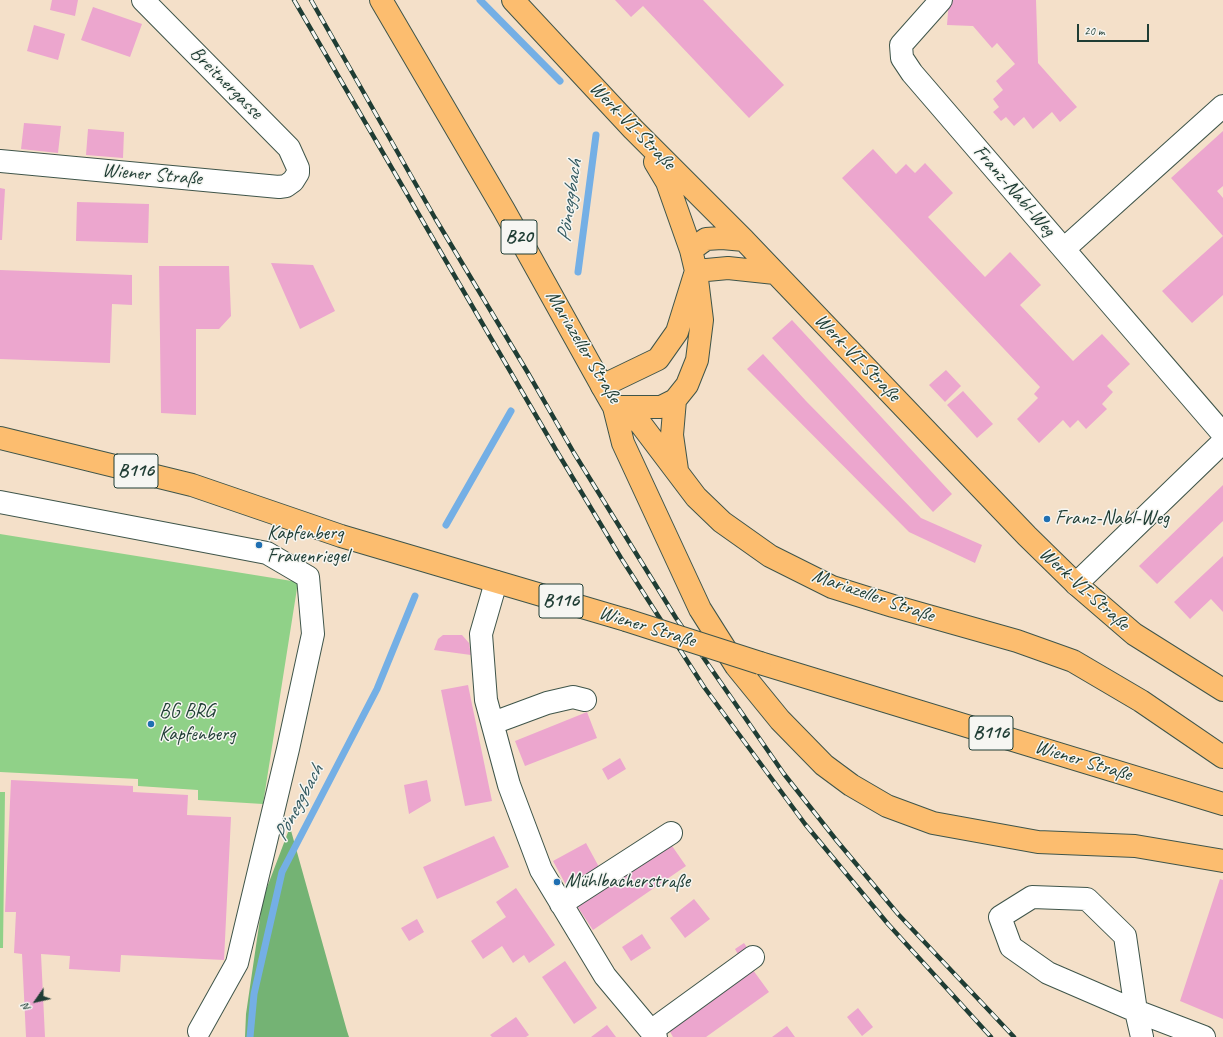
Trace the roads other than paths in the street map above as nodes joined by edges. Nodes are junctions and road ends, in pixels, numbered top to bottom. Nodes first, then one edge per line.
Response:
1 (142, 0) edge
2 (381, 0) edge
3 (513, 0) edge
4 (941, 0) edge
5 (1223, 106) edge
6 (633, 129) junction
7 (0, 161) edge
8 (298, 173) joint
9 (744, 240) junction
10 (1064, 249) junction
11 (693, 260) junction
12 (775, 273) junction
13 (602, 386) junction
14 (675, 400) junction
15 (614, 407) junction
16 (1223, 434) edge
17 (0, 438) edge
18 (1223, 442) edge
19 (678, 474) junction
20 (0, 502) edge
21 (496, 582) junction
22 (1076, 584) junction
23 (1223, 690) edge
24 (585, 700) dead end
25 (493, 723) junction
26 (1223, 757) edge
27 (1223, 804) edge
28 (671, 833) dead end
29 (1223, 861) edge
30 (561, 904) junction
31 (753, 957) dead end
32 (1136, 1011) junction
33 (199, 1032) dead end
34 (653, 1034) edge
35 (1142, 1037) edge
36 (1204, 1037) edge

1 - 8 street, Breitnergasse
2 - 13 main road, Mariazeller Straße / B20
3 - 6 main road, Werk-VI-Straße
4 - 10 street, Franz-Nabl-Weg
5 - 10 street
6 - 9 main road, Werk-VI-Straße
6 - 11 main road
7 - 8 street, Wiener Straße
9 - 11 main road
9 - 12 main road, Werk-VI-Straße
10 - 16 street, Franz-Nabl-Weg
11 - 12 main road
11 - 13 main road
11 - 14 main road
12 - 22 main road, Werk-VI-Straße
13 - 15 main road, Mariazeller Straße / B20
14 - 15 main road
14 - 19 main road
15 - 19 main road, Mariazeller Straße
15 - 29 main road
17 - 21 main road, Wiener Straße / B116
18 - 22 street
19 - 26 main road, Mariazeller Straße
20 - 33 street
21 - 25 street
21 - 27 main road, Wiener Straße / B116, bridge
22 - 23 main road, Werk-VI-Straße
24 - 25 street
25 - 30 street
28 - 30 street
30 - 34 street
31 - 34 street
32 - 32 street
32 - 35 street
32 - 36 street

